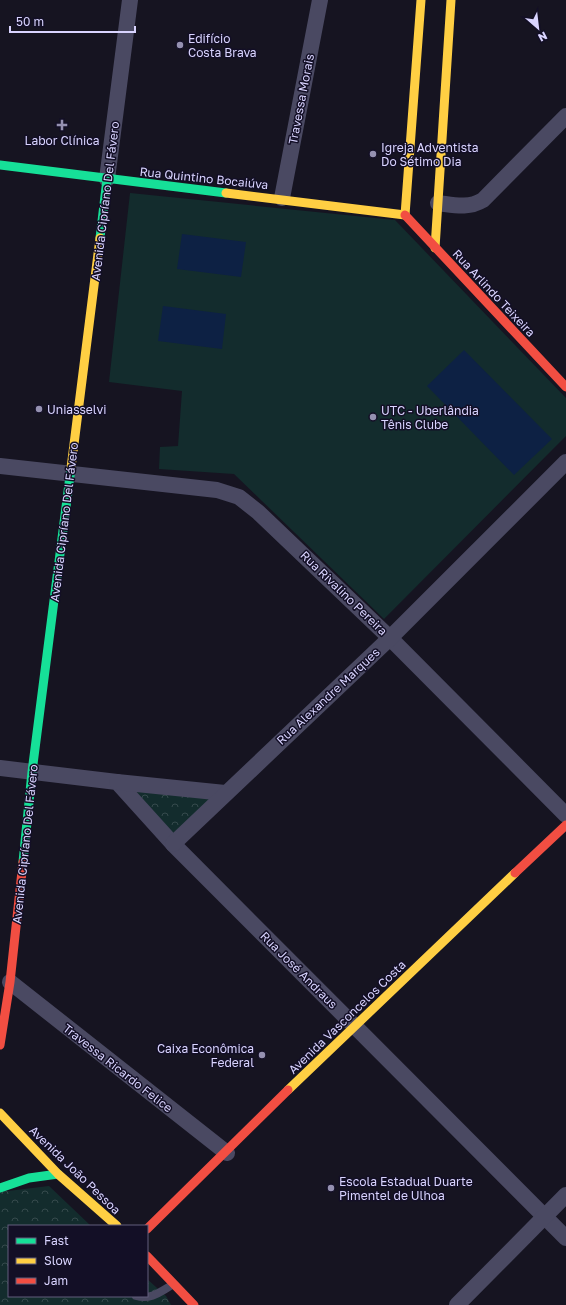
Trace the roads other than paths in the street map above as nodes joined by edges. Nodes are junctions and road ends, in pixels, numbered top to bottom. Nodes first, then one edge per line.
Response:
1 (130, 0) edge
2 (320, 0) edge
3 (421, 0) edge
4 (451, 0) edge
5 (566, 116) edge
6 (0, 165) edge
7 (107, 179) junction
8 (282, 198) junction
9 (438, 203) junction
10 (405, 215) junction
11 (435, 248) junction
12 (566, 386) edge
13 (566, 462) edge
14 (0, 466) edge
15 (70, 474) junction
16 (390, 638) junction
17 (0, 768) edge
18 (32, 772) junction
19 (117, 782) junction
20 (225, 793) junction
21 (566, 815) edge
22 (566, 825) edge
23 (173, 844) junction
24 (10, 982) junction
25 (354, 1025) junction
26 (0, 1045) edge
27 (0, 1114) edge
28 (226, 1153) junction
29 (58, 1174) junction
30 (0, 1188) edge
31 (566, 1195) edge
32 (544, 1216) junction
33 (115, 1225) edge
34 (148, 1229) edge
35 (566, 1238) edge
36 (148, 1257) edge
37 (173, 1284) junction
38 (140, 1297) edge
39 (188, 1301) edge
40 (194, 1305) edge
41 (457, 1305) edge

1 - 7 street, Avenida Cipríano Del Fávero
2 - 8 street, Travessa Morais
3 - 10 street
4 - 9 street
5 - 9 street
6 - 7 street, Rua Quintino Bocaiúva
7 - 8 street, Rua Quintino Bocaiúva
7 - 15 street, Avenida Cipríano Del Fávero
8 - 10 street, Rua Quintino Bocaiúva
9 - 11 street
10 - 11 street, Rua Arlindo Teixeira
11 - 12 street, Rua Arlindo Teixeira
13 - 16 street, Rua Alexandre Marques
14 - 15 street, Rua Rivalino Pereira
15 - 16 street, Rua Rivalino Pereira
15 - 18 street, Avenida Cipríano Del Fávero
16 - 20 street, Rua Alexandre Marques
16 - 21 street, Rua Rivalino Pereira
17 - 18 street
18 - 19 street
18 - 24 street, Avenida Cipríano Del Fávero
19 - 20 street
19 - 23 street, Rua José Andraus
20 - 23 street, Rua Alexandre Marques
22 - 25 street, Avenida Vasconcelos Costa
23 - 25 street, Rua José Andraus
24 - 26 street, Avenida Cipríano Del Fávero
24 - 28 street, Travessa Ricardo Felice
25 - 28 street, Avenida Vasconcelos Costa
25 - 32 street, Rua José Andraus
27 - 29 street, Avenida João Pessoa
28 - 34 street, Avenida Vasconcelos Costa
29 - 30 street
29 - 33 street, Avenida João Pessoa
31 - 32 street
32 - 35 street, Rua José Andraus
32 - 41 street
36 - 37 street
37 - 38 lane
37 - 39 street
39 - 40 street

